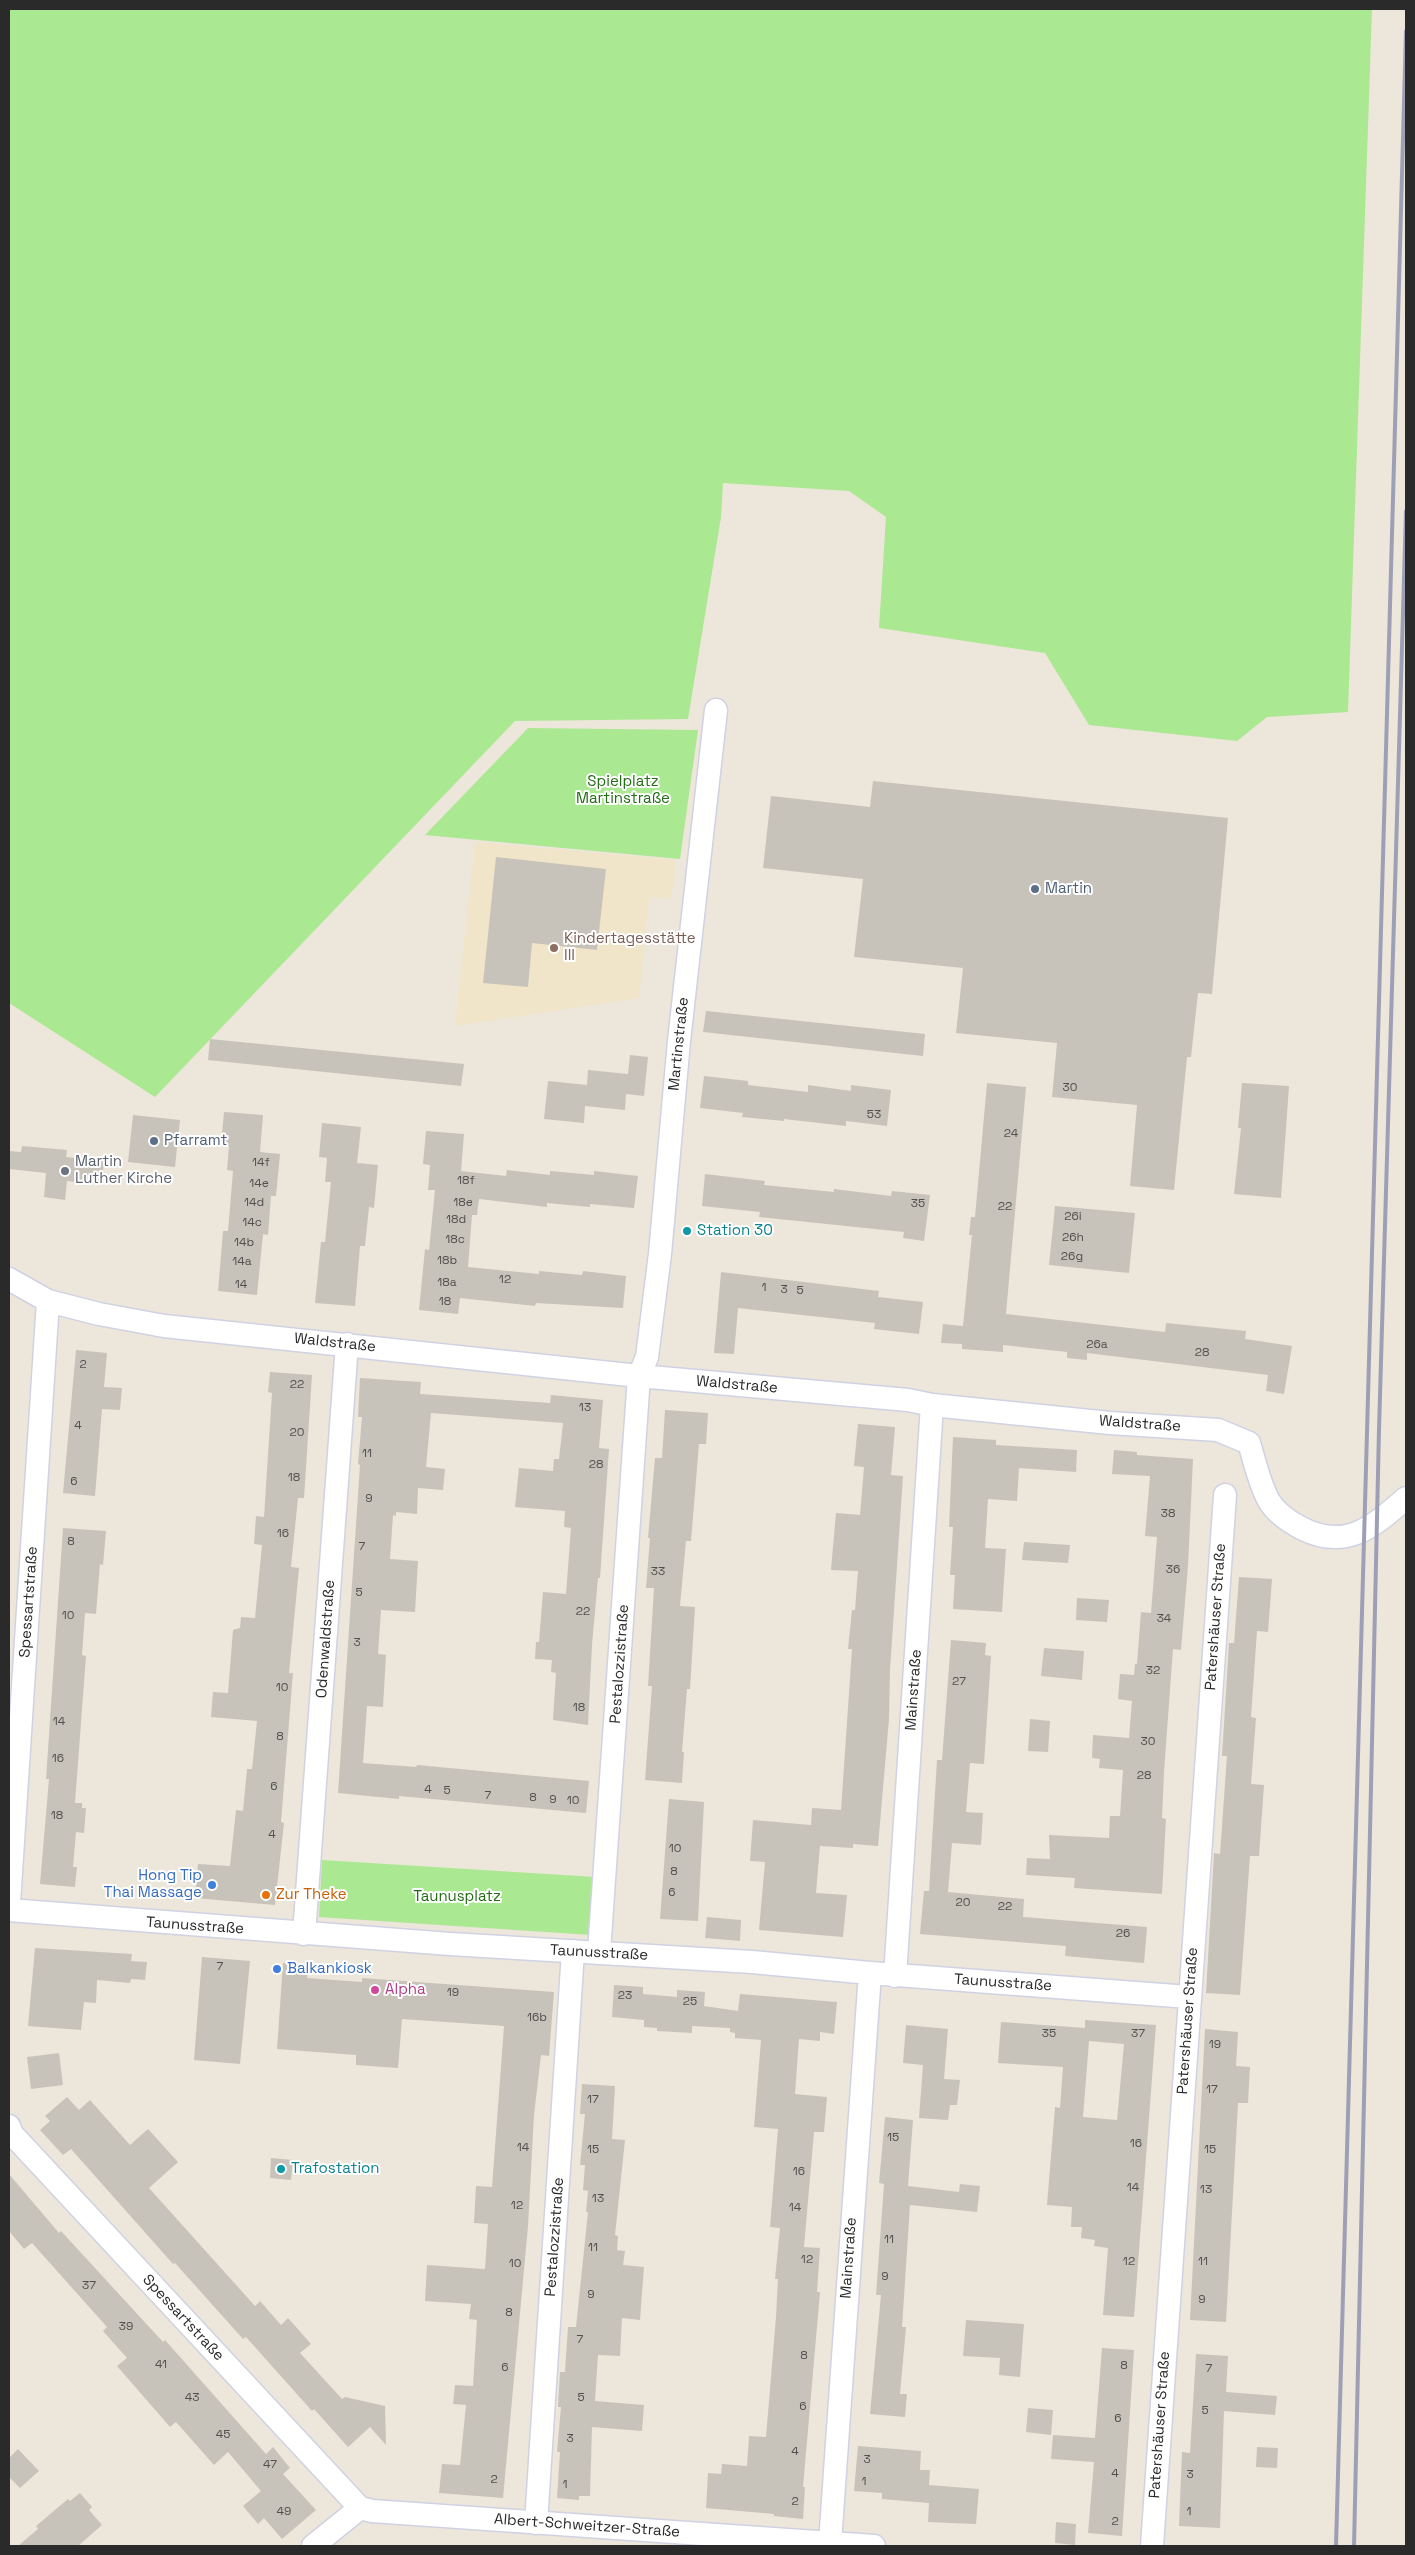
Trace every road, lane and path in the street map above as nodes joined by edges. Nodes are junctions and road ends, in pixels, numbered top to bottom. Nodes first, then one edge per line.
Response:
1 (716, 710) dead end
2 (9, 1279) edge
3 (48, 1301) junction
4 (346, 1344) junction
5 (639, 1376) junction
6 (932, 1404) junction
7 (1225, 1495) dead end
8 (1406, 1498) edge
9 (9, 1903) edge
10 (9, 1910) edge
11 (304, 1934) junction
12 (573, 1951) junction
13 (599, 1952) junction
14 (870, 1974) junction
15 (895, 1976) junction
16 (1189, 1997) junction
17 (9, 2126) edge
18 (360, 2508) junction
19 (536, 2523) junction
20 (830, 2543) junction
21 (313, 2546) edge
22 (874, 2546) edge
23 (1152, 2546) edge

1 - 5 street, Martinstraße
2 - 3 street, Waldstraße
3 - 4 street, Waldstraße
3 - 9 street, Spessartstraße
4 - 5 street, Waldstraße
4 - 11 street, Odenwaldstraße
5 - 6 street, Waldstraße
5 - 13 street, Pestalozzistraße
6 - 8 street, Waldstraße
6 - 15 street, Mainstraße
7 - 16 street, Patershäuser Straße
10 - 11 street, Taunusstraße
11 - 12 street, Taunusstraße
12 - 13 street, Taunusstraße
12 - 19 street, Pestalozzistraße
13 - 14 street, Taunusstraße
14 - 15 street, Taunusstraße
14 - 20 street, Mainstraße
15 - 16 street, Taunusstraße
16 - 23 street, Patershäuser Straße
17 - 18 street, Spessartstraße
18 - 19 street, Albert-Schweitzer-Straße
18 - 21 street
19 - 20 street, Albert-Schweitzer-Straße
20 - 22 street, Albert-Schweitzer-Straße

